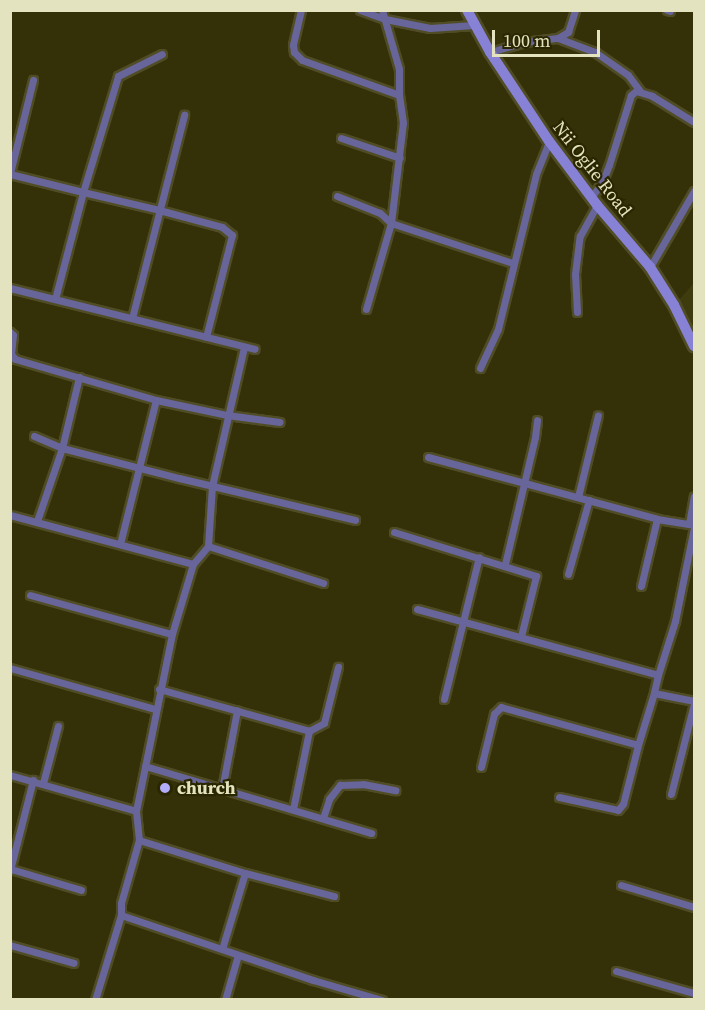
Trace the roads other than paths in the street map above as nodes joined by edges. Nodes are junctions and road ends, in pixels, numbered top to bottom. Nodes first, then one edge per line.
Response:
1 (301, 10) edge
2 (360, 10) edge
3 (382, 10) edge
4 (467, 10) edge
5 (575, 10) edge
6 (385, 19) junction
7 (474, 26) junction
8 (558, 38) junction
9 (490, 52) junction
10 (162, 54) dead end
11 (33, 80) dead end
12 (641, 92) junction
13 (399, 95) junction
14 (184, 115) dead end
15 (694, 122) edge
16 (341, 138) dead end
17 (549, 141) junction
18 (13, 144) edge
19 (400, 158) junction
20 (10, 174) edge
21 (694, 191) edge
22 (83, 192) junction
23 (337, 196) dead end
24 (594, 201) junction
25 (159, 210) junction
26 (391, 223) junction
27 (513, 263) junction
28 (650, 267) junction
29 (10, 288) edge
30 (55, 299) junction
31 (366, 309) dead end
32 (577, 312) dead end
33 (132, 318) junction
34 (10, 332) edge
35 (206, 337) junction
36 (694, 346) edge
37 (244, 347) junction
38 (254, 349) dead end
39 (480, 368) dead end
40 (79, 377) junction
41 (156, 400) junction
42 (226, 415) junction
43 (598, 415) dead end
44 (537, 420) dead end
45 (280, 422) dead end
46 (34, 436) dead end
47 (62, 448) junction
48 (428, 457) dead end
49 (138, 468) junction
50 (525, 483) junction
51 (212, 486) junction
52 (694, 496) edge
53 (578, 497) junction
54 (589, 500) junction
55 (10, 515) edge
56 (657, 519) junction
57 (355, 520) dead end
58 (37, 521) junction
59 (693, 526) edge
60 (394, 532) dead end
61 (120, 544) junction
62 (208, 546) junction
63 (479, 557) junction
64 (193, 564) junction
65 (505, 564) junction
66 (568, 574) dead end
67 (323, 583) dead end
68 (641, 586) dead end
69 (30, 595) dead end
70 (417, 609) dead end
71 (462, 619) junction
72 (172, 634) junction
73 (521, 636) junction
74 (338, 667) dead end
75 (10, 668) edge
76 (658, 675) junction
77 (159, 689) junction
78 (654, 693) junction
79 (444, 699) dead end
80 (694, 703) edge
81 (155, 709) junction
82 (237, 710) junction
83 (58, 726) dead end
84 (309, 730) junction
85 (638, 745) junction
86 (145, 766) junction
87 (481, 767) dead end
88 (10, 775) edge
89 (33, 780) junction
90 (43, 783) junction
91 (222, 789) junction
92 (395, 790) dead end
93 (671, 794) dead end
94 (559, 797) dead end
95 (293, 809) junction
96 (136, 811) junction
97 (323, 818) junction
98 (371, 833) dead end
99 (139, 840) junction
100 (11, 869) edge
101 (245, 873) junction
102 (621, 885) dead end
103 (81, 890) dead end
104 (334, 896) dead end
105 (694, 907) edge
106 (121, 915) junction
107 (10, 945) edge
108 (222, 949) junction
109 (238, 955) junction
110 (74, 963) dead end
111 (616, 971) dead end
112 (694, 993) edge
113 (355, 996) edge
114 (95, 999) edge
115 (225, 999) edge
116 (382, 999) edge

1 - 13 street
2 - 6 street
3 - 6 street
4 - 7 street, Nii Oglie Road
5 - 8 street
6 - 7 street
6 - 13 street
7 - 9 street, Nii Oglie Road
8 - 9 street
8 - 12 street
9 - 17 street, Nii Oglie Road
10 - 22 street
11 - 18 street
12 - 15 street
12 - 24 street
13 - 19 street
14 - 25 street
16 - 19 street
17 - 24 street, Nii Oglie Road
17 - 27 street
18 - 20 street
19 - 26 street
20 - 22 street
21 - 28 street
22 - 25 street
22 - 30 street
23 - 26 street
24 - 28 street, Nii Oglie Road
24 - 32 street
25 - 33 street
25 - 35 street
26 - 27 street
26 - 31 street
27 - 39 street
28 - 36 street, Nii Oglie Road
29 - 30 street
30 - 33 street
33 - 35 street
34 - 40 street
35 - 37 street
37 - 38 street
37 - 42 street
40 - 41 street
40 - 47 street
41 - 42 street
41 - 49 street
42 - 45 street
42 - 51 street
43 - 53 street
44 - 50 street
46 - 47 street
47 - 49 street
47 - 58 street
48 - 50 street
49 - 51 street
49 - 61 street
50 - 53 street
50 - 65 street
51 - 57 street
51 - 62 street
52 - 59 street
53 - 54 street
54 - 56 street
54 - 66 street
55 - 58 street
56 - 59 street
56 - 68 street
58 - 61 street
59 - 76 street
60 - 63 street
61 - 64 street
62 - 64 street
62 - 67 street
63 - 65 street
63 - 71 street
64 - 72 street
65 - 73 street
69 - 72 street
70 - 71 street
71 - 73 street
71 - 79 street
72 - 77 street
73 - 76 street
74 - 84 street
75 - 81 street
76 - 78 street
77 - 81 street
77 - 82 street
78 - 80 street
78 - 85 street
80 - 93 street
81 - 86 street
82 - 84 street
82 - 91 street
83 - 90 street
84 - 95 street
85 - 87 street
85 - 94 street
86 - 91 street
86 - 96 street
88 - 89 street
89 - 90 street
89 - 100 street
90 - 96 street
91 - 95 street
92 - 97 street
95 - 97 street
96 - 99 street
97 - 98 street
99 - 101 street
99 - 106 street
100 - 103 street
101 - 104 street
101 - 108 street
102 - 105 street
106 - 108 street
106 - 114 street
107 - 110 street
108 - 109 street
109 - 113 street
109 - 115 street
111 - 112 street
113 - 116 street

